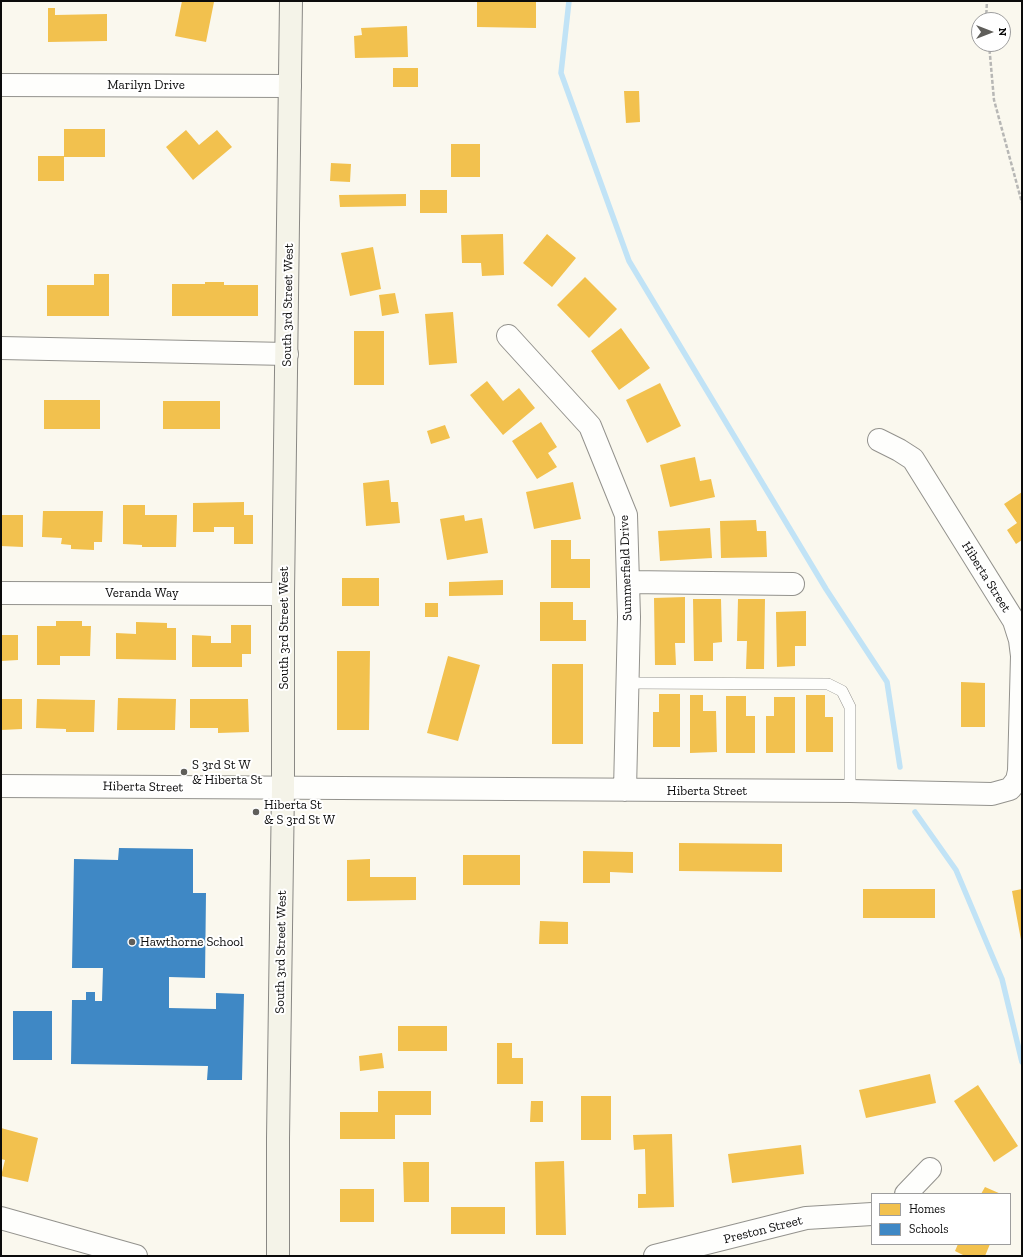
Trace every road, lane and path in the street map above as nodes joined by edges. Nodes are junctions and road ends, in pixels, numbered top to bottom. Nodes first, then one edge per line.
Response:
1 (291, 1) edge
2 (987, 1) edge
3 (986, 12) edge
4 (990, 52) edge
5 (1, 84) edge
6 (290, 86) junction
7 (1022, 203) edge
8 (508, 336) dead end
9 (1, 348) edge
10 (287, 354) junction
11 (879, 440) dead end
12 (628, 582) junction
13 (793, 584) dead end
14 (1, 593) edge
15 (283, 594) junction
16 (627, 683) junction
17 (1, 786) edge
18 (283, 788) junction
19 (625, 790) junction
20 (850, 791) junction
21 (930, 1170) dead end
22 (907, 1193) edge
23 (871, 1214) edge
24 (1, 1218) edge
25 (687, 1253) edge
26 (136, 1256) edge
27 (278, 1256) edge
28 (655, 1256) edge

1 - 6 street, South 3rd Street West
2 - 3 path
4 - 7 path
5 - 6 street, Marilyn Drive
6 - 10 street, South 3rd Street West
8 - 12 street, Summerfield Drive
9 - 10 street
10 - 15 street, South 3rd Street West
11 - 20 street, Hiberta Street
12 - 13 street
12 - 16 street, Summerfield Drive
14 - 15 street, Veranda Way
15 - 18 street, South 3rd Street West
16 - 19 street, Summerfield Drive
16 - 20 lane
17 - 18 street, Hiberta Street
18 - 19 street, Hiberta Street
18 - 27 street, South 3rd Street West
19 - 20 street, Hiberta Street
21 - 22 street
23 - 25 street, Preston Street
24 - 26 street
25 - 28 street, Preston Street

